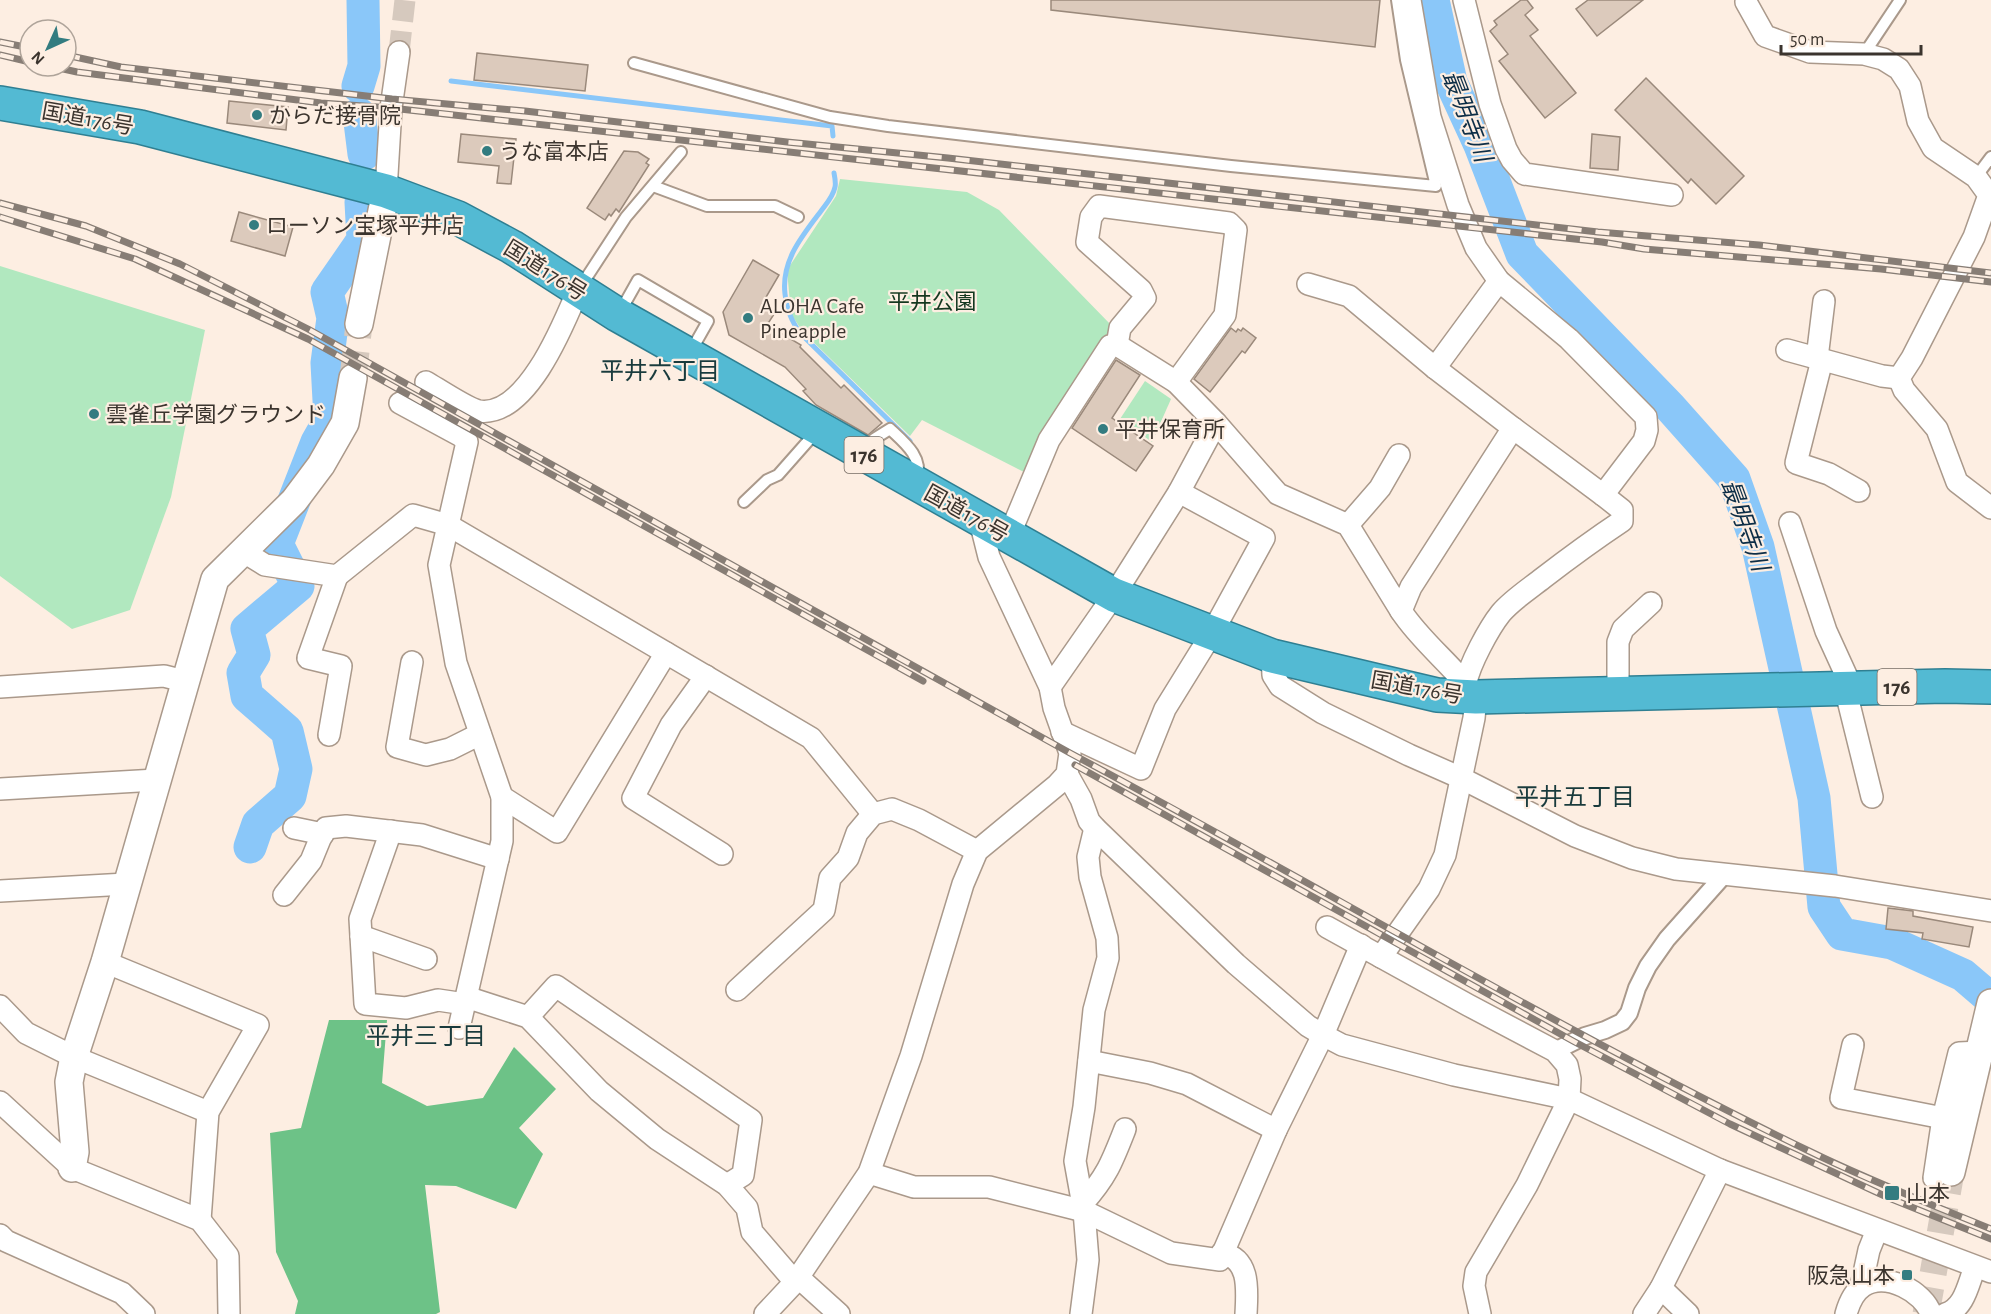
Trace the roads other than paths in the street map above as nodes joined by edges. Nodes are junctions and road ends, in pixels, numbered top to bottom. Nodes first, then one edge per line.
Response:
1 (1397, 0) edge
2 (1410, 0) edge
3 (1464, 0) edge
4 (1900, 0) edge
5 (1746, 1) edge
6 (399, 52) tunnel mouth
7 (1864, 54) junction
8 (634, 63) dead end
9 (0, 103) edge
10 (681, 152) dead end
11 (1991, 157) edge
12 (1976, 177) junction
13 (653, 186) junction
14 (386, 190) junction
15 (1672, 195) dead end
16 (798, 217) dead end
17 (1499, 281) junction
18 (1308, 284) dead end
19 (578, 290) junction
20 (1824, 301) dead end
21 (359, 324) tunnel mouth
22 (1117, 345) junction
23 (1787, 350) dead end
24 (1819, 359) junction
25 (1435, 368) junction
26 (354, 378) tunnel mouth
27 (1899, 378) junction
28 (426, 382) dead end
29 (1176, 382) junction
30 (400, 403) dead end
31 (1216, 423) junction
32 (1514, 428) junction
33 (818, 429) junction
34 (1399, 456) dead end
35 (1859, 491) dead end
36 (1179, 492) junction
37 (1603, 495) junction
38 (744, 502) dead end
39 (1991, 508) edge
40 (980, 520) junction
41 (1790, 522) dead end
42 (448, 525) junction
43 (1348, 525) junction
44 (1009, 536) junction
45 (244, 552) junction
46 (337, 576) junction
47 (1114, 595) junction
48 (1651, 603) dead end
49 (1401, 611) junction
50 (1212, 633) junction
51 (666, 653) junction
52 (1272, 656) junction
53 (412, 662) dead end
54 (706, 676) junction
55 (184, 681) junction
56 (0, 687) edge
57 (1050, 687) junction
58 (1991, 687) edge
59 (1848, 688) junction
60 (1471, 690) junction
61 (1618, 694) junction
62 (1062, 732) junction
63 (480, 734) junction
64 (329, 735) dead end
65 (1067, 774) junction
66 (1461, 778) junction
67 (156, 780) junction
68 (0, 789) edge
69 (502, 797) junction
70 (1872, 797) dead end
71 (873, 814) junction
72 (294, 828) dead end
73 (1095, 828) junction
74 (391, 831) junction
75 (323, 834) junction
76 (977, 851) junction
77 (722, 854) dead end
78 (498, 859) junction
79 (1724, 875) junction
80 (126, 884) junction
81 (0, 891) edge
82 (284, 895) dead end
83 (1991, 911) edge
84 (1327, 927) dead end
85 (361, 936) junction
86 (1361, 945) junction
87 (1382, 957) junction
88 (426, 958) dead end
89 (105, 962) junction
90 (737, 990) dead end
91 (465, 1000) junction
92 (0, 1006) edge
93 (1989, 1011) edge
94 (528, 1017) junction
95 (459, 1028) dead end
96 (1323, 1035) junction
97 (1853, 1045) dead end
98 (1555, 1051) junction
99 (1980, 1052) junction
100 (75, 1057) junction
101 (1089, 1061) junction
102 (1569, 1099) junction
103 (0, 1102) edge
104 (208, 1112) junction
105 (1943, 1118) junction
106 (1125, 1129) dead end
107 (1276, 1130) junction
108 (72, 1168) junction
109 (1720, 1170) junction
110 (869, 1173) junction
111 (1942, 1175) joint
112 (727, 1185) junction
113 (1083, 1207) junction
114 (200, 1220) junction
115 (1877, 1230) junction
116 (0, 1235) edge
117 (1222, 1252) junction
118 (1983, 1269) edge
119 (796, 1280) junction
120 (1861, 1287) junction
121 (1661, 1288) junction
122 (144, 1314) edge
123 (229, 1314) edge
124 (765, 1314) edge
125 (839, 1314) edge
126 (1081, 1314) edge
127 (1246, 1314) edge
128 (1480, 1314) edge
129 (1644, 1314) edge
130 (1688, 1314) edge
131 (1846, 1314) edge
132 (1931, 1314) edge
133 (1945, 1314) edge

1 - 8 lane
2 - 17 street
3 - 15 street
4 - 7 lane
5 - 7 street
6 - 14 street
7 - 12 street
9 - 14 highway, 国道176号 / 176
10 - 13 lane
11 - 12 lane
12 - 27 street
13 - 16 lane
13 - 19 lane
14 - 19 highway, 国道176号 / 176
14 - 21 street
17 - 25 street
17 - 37 street
18 - 25 street
19 - 28 street
19 - 33 highway, 国道176号 / 176
20 - 24 street
22 - 29 street
22 - 29 street
22 - 44 street
23 - 24 street
24 - 27 street
24 - 35 street
25 - 32 street
26 - 45 street
27 - 39 street
29 - 31 street
30 - 42 street
31 - 36 street
31 - 43 street
32 - 37 street
32 - 49 street
33 - 38 lane
33 - 40 highway, 国道176号 / 176
34 - 43 street
36 - 47 street
36 - 50 street
37 - 60 street
40 - 44 highway, 国道176号 / 176
40 - 57 street
41 - 59 street
42 - 46 street
42 - 51 street
42 - 63 street
43 - 49 street
44 - 47 highway, 国道176号 / 176
45 - 46 street
45 - 55 street
46 - 64 street
47 - 50 highway, 国道176号 / 176
47 - 57 street
48 - 61 street
49 - 60 street
50 - 52 highway, 国道176号 / 176
50 - 62 street
51 - 54 street
51 - 69 street
52 - 60 highway, 国道176号 / 176
52 - 66 street
53 - 63 street
54 - 71 street
54 - 77 street
55 - 56 street
55 - 67 street
57 - 62 street
58 - 59 highway, 国道176号 / 176
59 - 61 highway, 国道176号 / 176
59 - 70 street
60 - 61 highway, 国道176号 / 176
60 - 66 street
62 - 65 street
63 - 69 street
65 - 73 street
65 - 76 street
66 - 79 street
66 - 87 street
67 - 68 street
67 - 80 street
69 - 78 street
71 - 76 street
71 - 90 street
72 - 75 street
73 - 96 street
73 - 101 street
74 - 75 street
74 - 78 street
74 - 85 street
75 - 82 street
76 - 110 street
78 - 91 street
79 - 83 street
79 - 98 street
80 - 81 street
80 - 89 street
84 - 86 street
85 - 88 street
85 - 91 street
86 - 87 street
86 - 96 street
87 - 98 street
89 - 100 street
89 - 104 street
91 - 94 street
91 - 95 street
92 - 100 street
93 - 99 street
94 - 112 street
94 - 112 street
96 - 102 street
96 - 107 street
97 - 105 street
98 - 102 street
99 - 105 street
99 - 111 street
100 - 104 street
100 - 108 street
101 - 107 street
101 - 113 street
102 - 109 street
102 - 128 street
103 - 108 street
104 - 114 street
105 - 111 street
106 - 113 street
107 - 117 street
108 - 114 street
109 - 115 street
109 - 121 street
110 - 113 street
110 - 119 street
112 - 119 street
113 - 117 street
113 - 126 street
114 - 123 street
115 - 118 street
115 - 120 street
116 - 122 street
117 - 127 street
118 - 133 street
119 - 124 street
119 - 125 street
120 - 131 street
120 - 132 street
121 - 129 street
121 - 130 street

